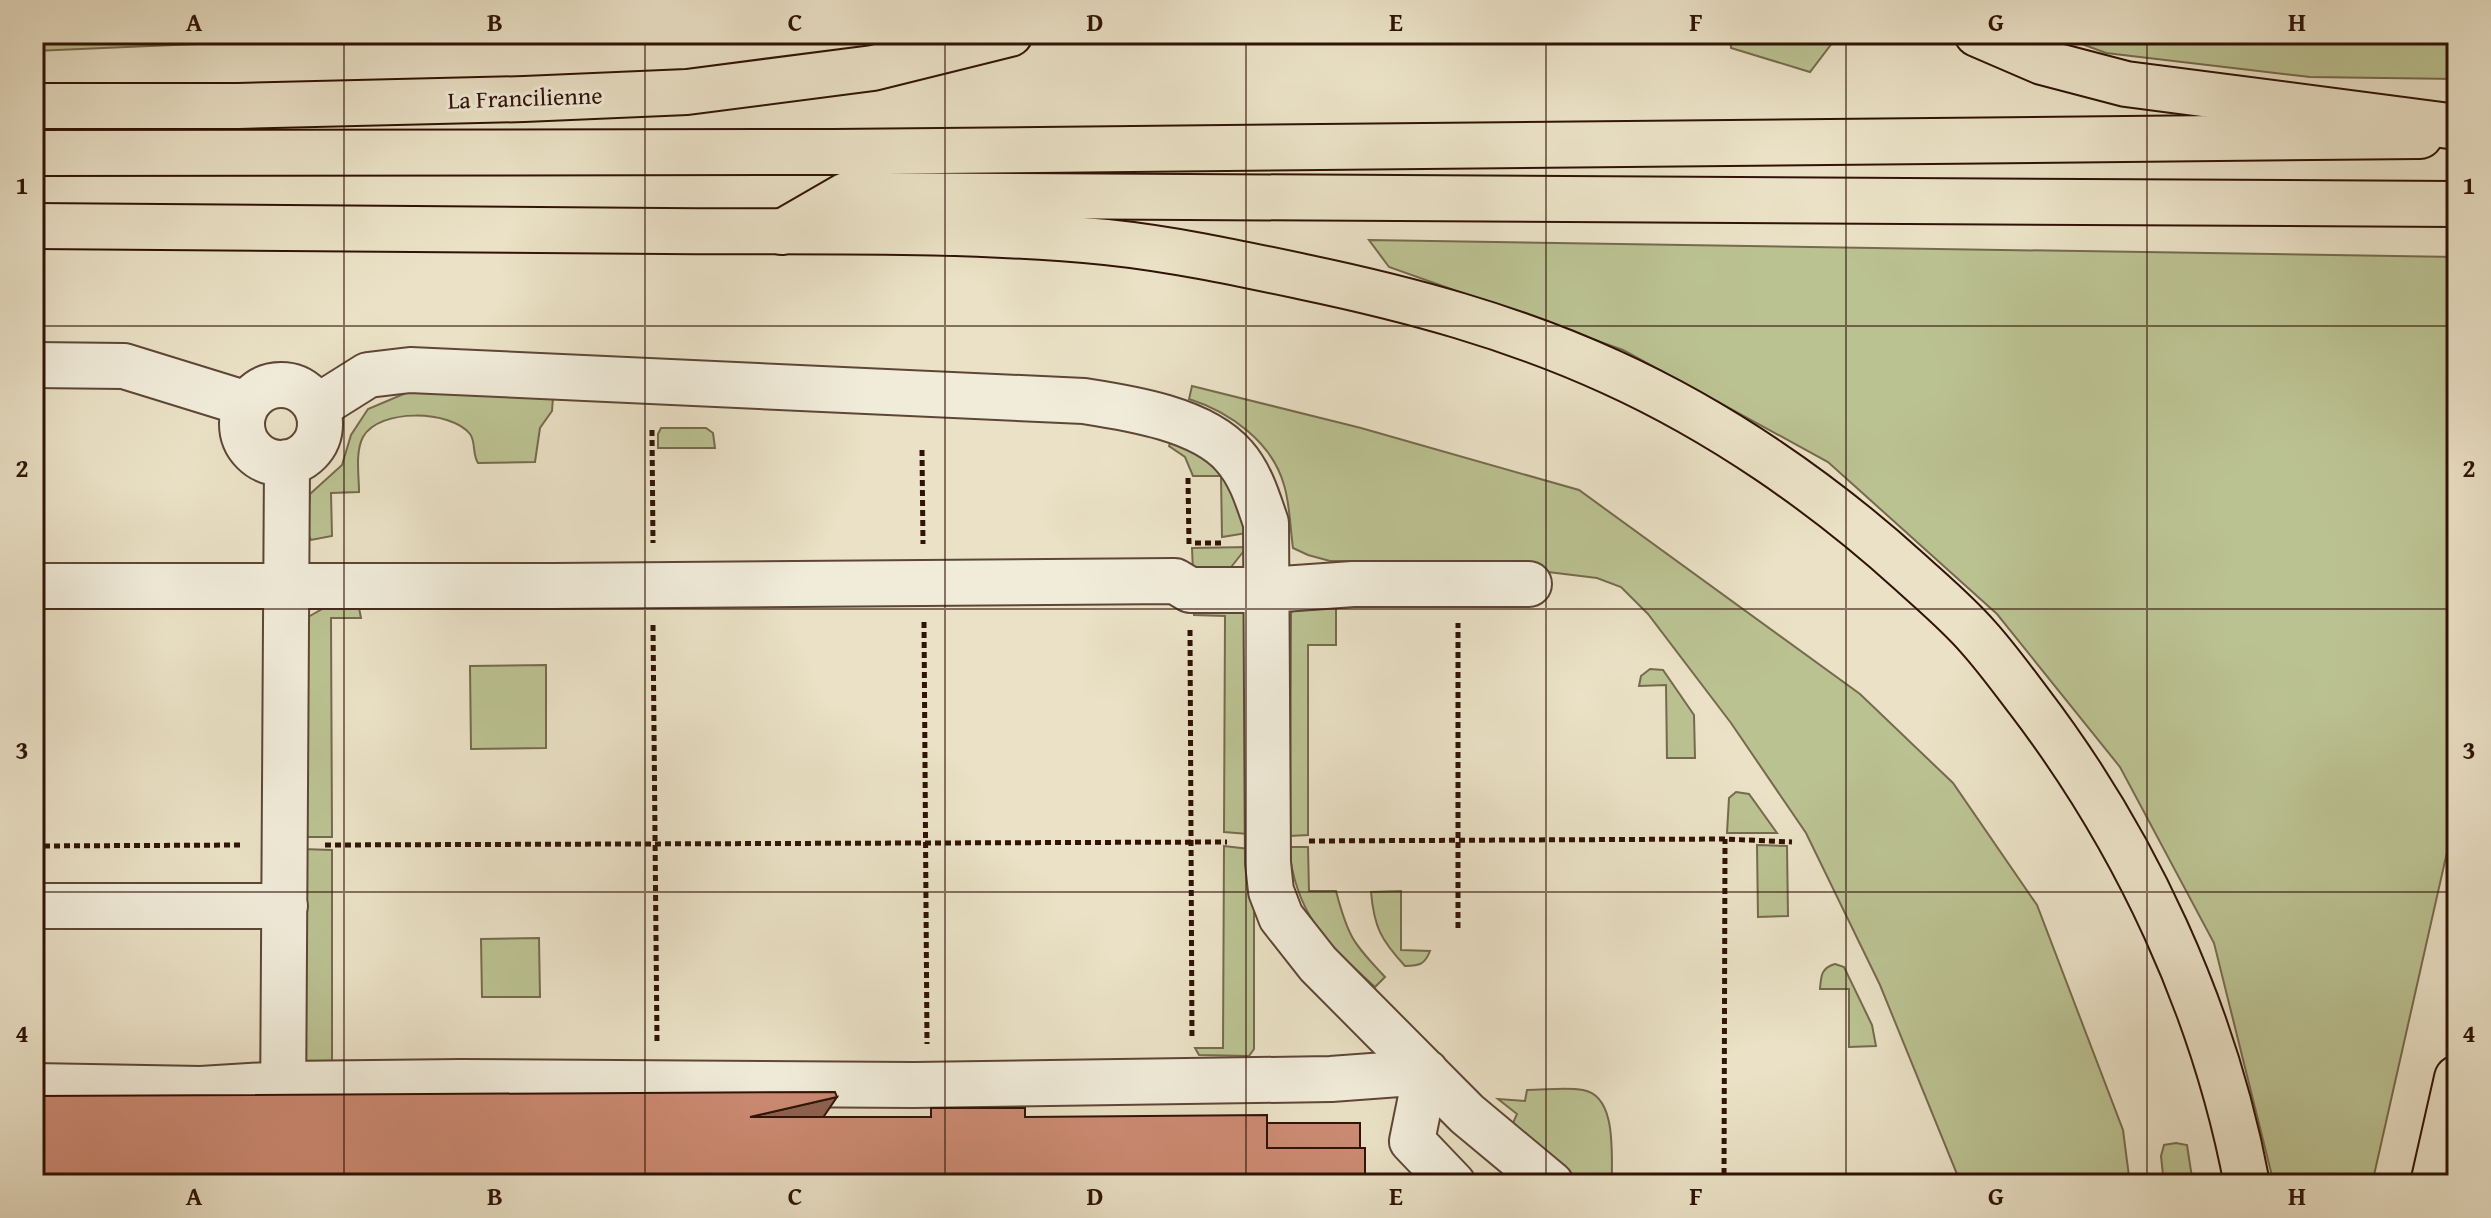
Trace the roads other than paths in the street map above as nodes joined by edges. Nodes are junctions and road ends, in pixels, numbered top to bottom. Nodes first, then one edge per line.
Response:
1 (1010, 34) edge
2 (1977, 34) edge
3 (34, 106) edge
4 (2457, 127) edge
5 (2457, 136) edge
6 (34, 153) edge
7 (2457, 204) edge
8 (34, 226) edge
9 (782, 232) junction
10 (34, 365) edge
11 (247, 404) junction
12 (317, 407) junction
13 (287, 462) junction
14 (1529, 584) dead end
15 (285, 585) junction
16 (34, 586) edge
17 (1268, 590) junction
18 (34, 906) edge
19 (285, 906) junction
20 (1426, 1072) junction
21 (2457, 1078) edge
22 (34, 1086) edge
23 (283, 1102) junction
24 (1453, 1184) edge
25 (1551, 1184) edge
26 (2247, 1184) edge
27 (2433, 1184) edge

1 - 3 main road, La Francilienne
2 - 4 main road
5 - 6 main road
7 - 9 main road
8 - 9 main road
9 - 26 main road
10 - 11 lane
11 - 12 lane
11 - 13 lane
12 - 13 lane
12 - 17 lane
13 - 15 lane
14 - 17 lane
15 - 16 lane
15 - 17 lane
15 - 19 lane
17 - 20 lane
18 - 19 lane
19 - 23 lane
20 - 23 lane
20 - 24 lane
20 - 25 lane
21 - 27 main road
22 - 23 lane

